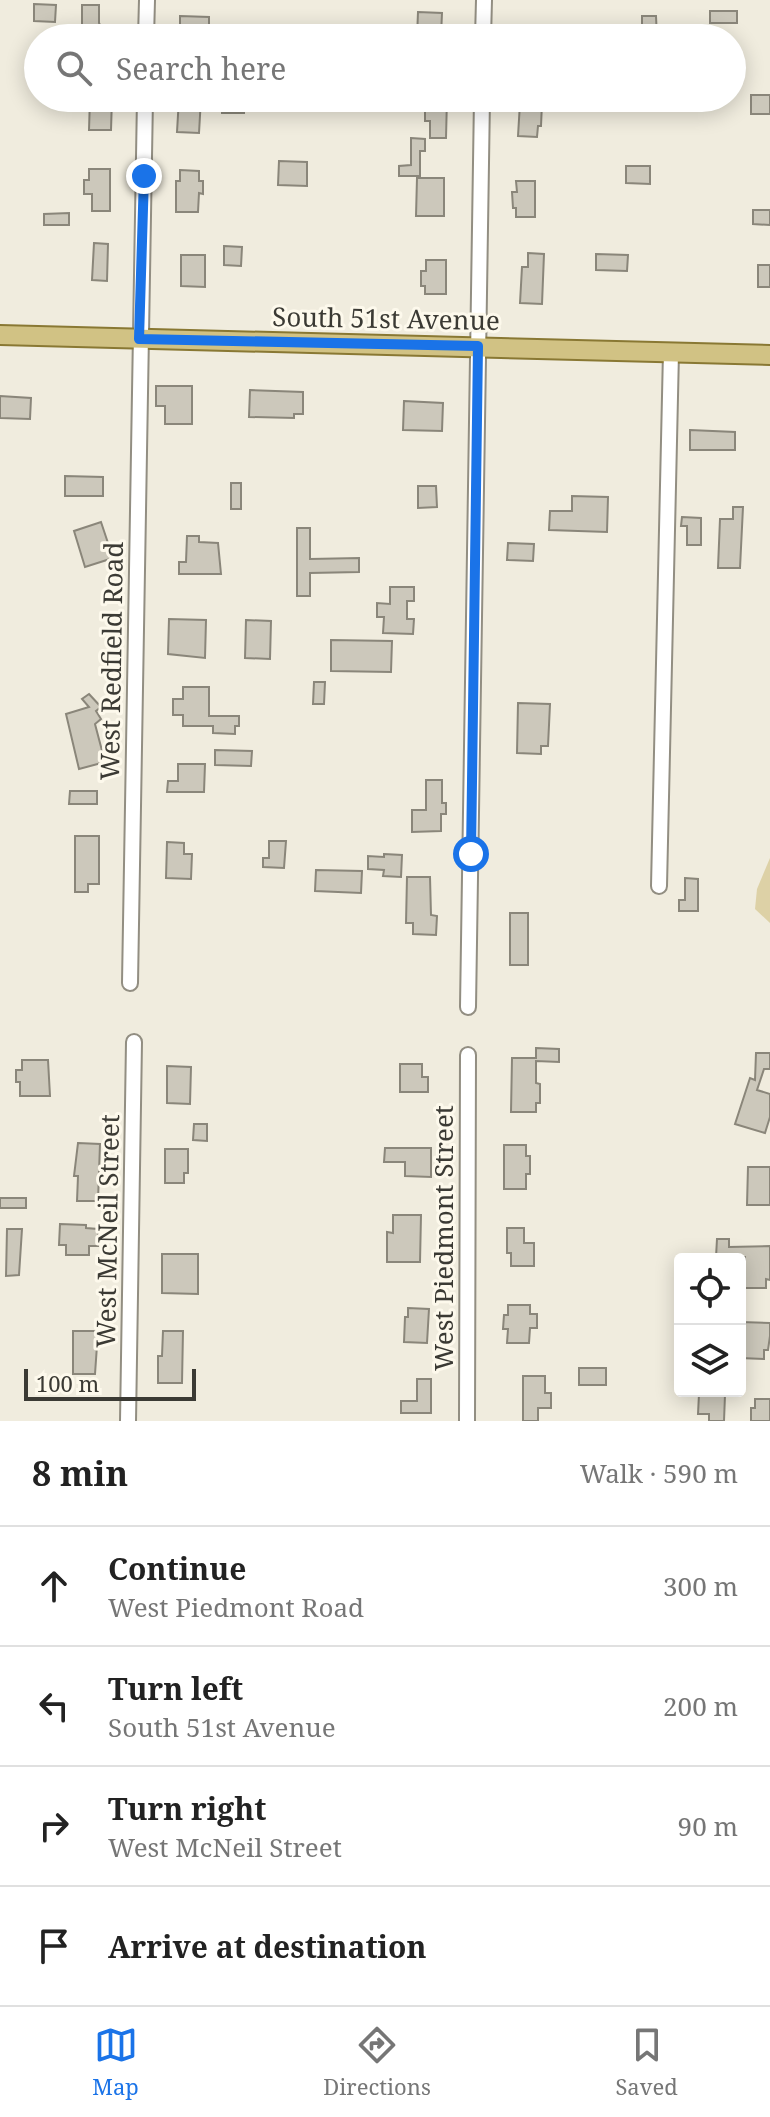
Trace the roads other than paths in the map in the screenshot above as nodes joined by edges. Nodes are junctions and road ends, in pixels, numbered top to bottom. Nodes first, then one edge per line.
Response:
1 (147, 0) edge
2 (484, 0) edge
3 (146, 24) edge
4 (483, 24) edge
5 (145, 112) edge
6 (482, 112) edge
7 (0, 335) edge
8 (139, 339) junction
9 (478, 346) junction
10 (671, 352) junction
11 (770, 355) edge
12 (659, 886) dead end
13 (130, 983) dead end
14 (468, 1007) dead end
15 (134, 1042) dead end
16 (468, 1055) dead end
17 (128, 1421) edge
18 (467, 1421) edge

1 - 3 street
2 - 4 street
5 - 8 street
6 - 9 street
7 - 8 main road, South 51st Avenue
8 - 9 main road, South 51st Avenue
8 - 13 street, West Redfield Road
9 - 10 main road, South 51st Avenue
9 - 14 street
10 - 11 main road, South 51st Avenue
10 - 12 street
15 - 17 street, West McNeil Street
16 - 18 street, West Piedmont Street

